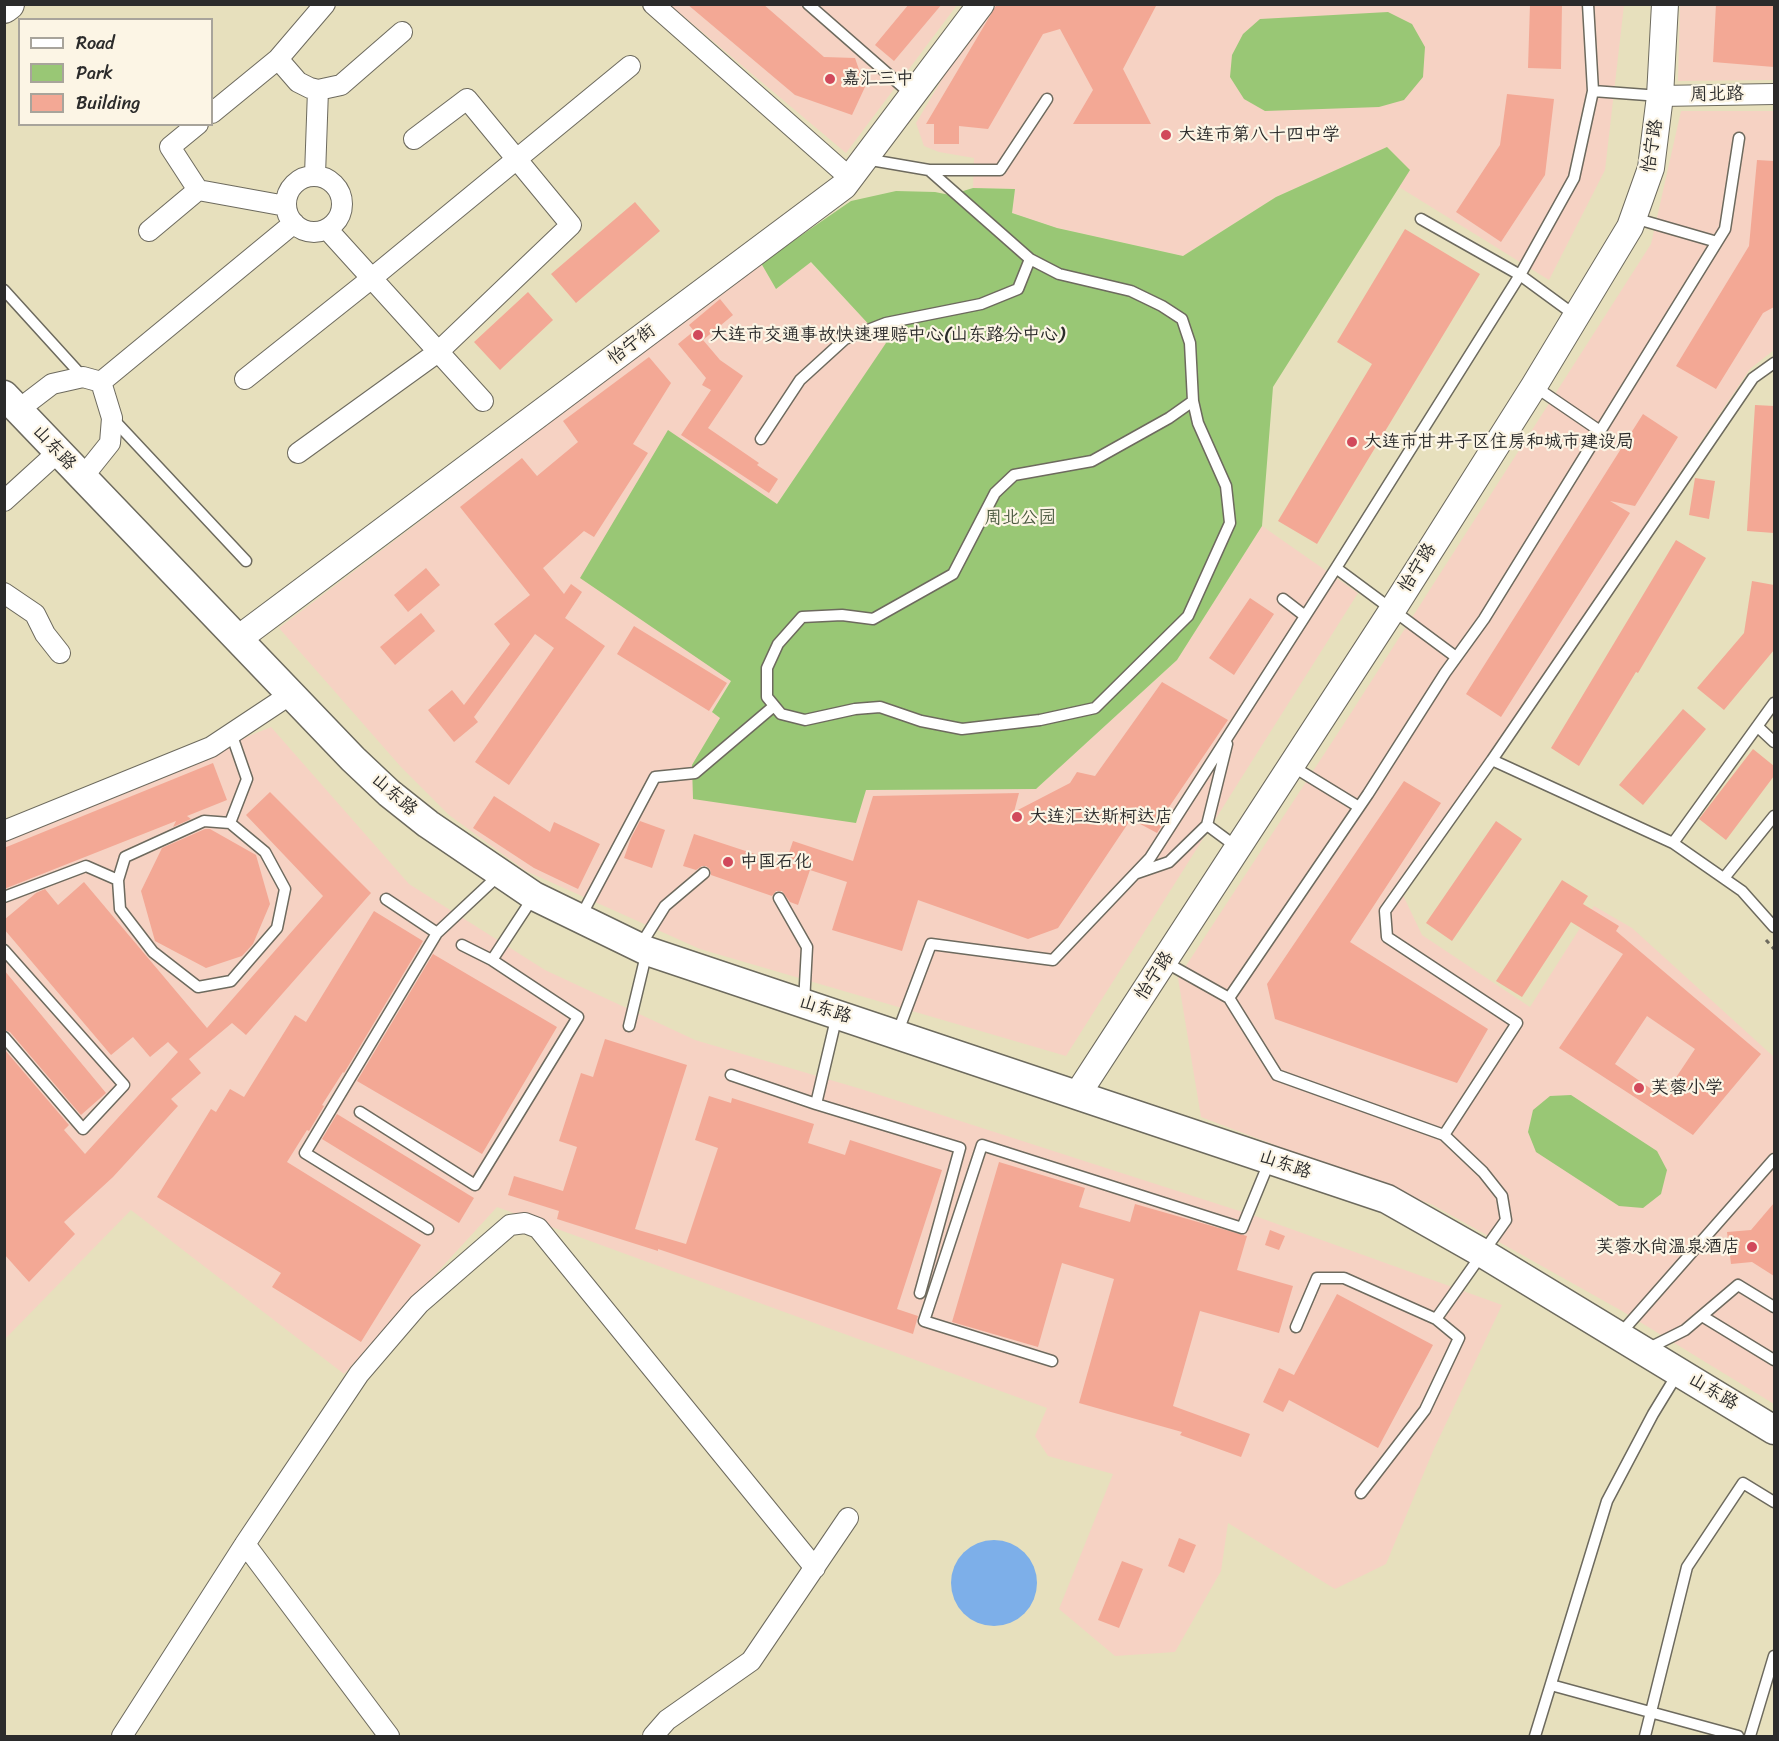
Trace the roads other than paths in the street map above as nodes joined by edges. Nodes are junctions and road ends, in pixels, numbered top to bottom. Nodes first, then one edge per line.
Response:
1 (9, 4) edge
2 (325, 4) edge
3 (652, 4) edge
4 (808, 4) edge
5 (981, 4) edge
6 (1588, 4) edge
7 (1665, 4) edge
8 (4, 8) edge
9 (402, 32) dead end
10 (278, 59) junction
11 (630, 66) dead end
12 (318, 90) junction
13 (1593, 91) junction
14 (1774, 94) edge
15 (912, 95) junction
16 (1660, 96) junction
17 (1047, 99) dead end
18 (213, 112) edge
19 (196, 126) edge
20 (1739, 138) dead end
21 (414, 139) dead end
22 (517, 159) junction
23 (857, 168) junction
24 (929, 170) junction
25 (315, 175) junction
26 (198, 190) junction
27 (290, 215) junction
28 (1634, 218) junction
29 (1421, 219) dead end
30 (327, 229) junction
31 (149, 231) dead end
32 (1717, 242) junction
33 (1030, 259) junction
34 (1520, 275) junction
35 (372, 278) junction
36 (4, 290) edge
37 (1576, 316) junction
38 (438, 352) junction
39 (1774, 363) edge
40 (245, 378) dead end
41 (92, 380) junction
42 (1534, 386) junction
43 (483, 401) dead end
44 (1193, 401) junction
45 (11, 402) edge
46 (112, 418) junction
47 (1600, 431) junction
48 (761, 439) dead end
49 (58, 452) junction
50 (298, 453) dead end
51 (82, 478) junction
52 (4, 501) edge
53 (246, 561) dead end
54 (1336, 568) junction
55 (4, 594) edge
56 (1283, 599) dead end
57 (1393, 609) junction
58 (1305, 616) junction
59 (238, 639) junction
60 (60, 653) dead end
61 (1456, 657) junction
62 (291, 694) junction
63 (1774, 703) edge
64 (774, 706) junction
65 (1758, 727) junction
66 (231, 733) junction
67 (1229, 733) junction
68 (1774, 742) edge
69 (1492, 760) junction
70 (1291, 766) junction
71 (1359, 807) junction
72 (1774, 816) edge
73 (230, 823) junction
74 (1207, 825) junction
75 (4, 831) edge
76 (1673, 843) junction
77 (1238, 849) junction
78 (502, 872) junction
79 (704, 873) dead end
80 (1135, 874) junction
81 (1724, 878) junction
82 (118, 880) junction
83 (534, 896) junction
84 (4, 897) edge
85 (779, 898) dead end
86 (387, 899) dead end
87 (580, 919) junction
88 (1774, 927) edge
89 (437, 933) junction
90 (462, 945) dead end
91 (643, 949) junction
92 (4, 950) edge
93 (492, 960) junction
94 (1165, 962) junction
95 (1229, 998) junction
96 (804, 1004) junction
97 (837, 1015) junction
98 (629, 1026) dead end
99 (897, 1034) junction
100 (4, 1037) edge
101 (731, 1075) dead end
102 (1077, 1095) junction
103 (816, 1104) junction
104 (360, 1112) dead end
105 (1444, 1135) junction
106 (1774, 1159) edge
107 (1270, 1160) junction
108 (428, 1229) dead end
109 (1484, 1254) junction
110 (920, 1293) dead end
111 (1774, 1307) edge
112 (1702, 1316) junction
113 (1436, 1319) junction
114 (1296, 1327) dead end
115 (1619, 1336) junction
116 (1644, 1351) junction
117 (1774, 1360) edge
118 (1052, 1361) dead end
119 (1679, 1372) junction
120 (1774, 1430) edge
121 (1361, 1493) dead end
122 (1774, 1502) edge
123 (848, 1518) dead end
124 (245, 1544) junction
125 (815, 1568) junction
126 (1774, 1656) edge
127 (1551, 1685) junction
128 (1651, 1712) junction
129 (122, 1737) edge
130 (389, 1737) edge
131 (653, 1737) edge
132 (1535, 1737) edge
133 (1645, 1737) edge
134 (1738, 1737) edge
135 (1749, 1737) edge

1 - 8 main road
2 - 10 street
3 - 23 street
4 - 15 lane
5 - 15 street, 怡宁街
6 - 13 lane
7 - 16 street, 怡宁路
9 - 12 street
10 - 12 street
10 - 18 street
11 - 22 street
12 - 25 street
13 - 16 lane
13 - 34 lane
14 - 16 street, 周北路
15 - 23 street, 怡宁街
16 - 28 street, 怡宁路
17 - 24 lane
19 - 26 street
20 - 32 lane
21 - 22 street
22 - 35 street
22 - 38 street
23 - 24 lane
23 - 59 street, 怡宁街
24 - 33 lane
25 - 27 street
25 - 30 street
26 - 27 street
26 - 31 street
27 - 30 street
27 - 41 street
28 - 32 lane
28 - 37 street, 怡宁路
29 - 34 lane
30 - 35 street
32 - 47 lane
33 - 44 lane
33 - 48 lane
34 - 37 lane
34 - 54 lane
35 - 38 street
35 - 40 street
36 - 41 lane
37 - 42 street, 怡宁路
38 - 43 street
38 - 50 street
39 - 69 lane
41 - 45 street
41 - 46 street
42 - 47 lane
42 - 57 street, 怡宁路
44 - 64 lane
44 - 64 lane
45 - 49 main road, 山东路
46 - 51 street
46 - 53 lane
47 - 61 lane
49 - 51 main road, 山东路
49 - 52 street
51 - 59 main road, 山东路
54 - 57 lane
54 - 58 lane
55 - 60 street
56 - 58 lane
57 - 61 lane
57 - 70 street, 怡宁路
58 - 67 lane
59 - 62 main road, 山东路
61 - 71 lane
62 - 66 street
62 - 78 main road, 山东路
63 - 65 lane
64 - 87 lane
65 - 68 lane
65 - 76 lane
66 - 73 lane
66 - 75 street
67 - 74 lane
67 - 80 lane
69 - 76 lane
69 - 105 lane
70 - 71 lane
70 - 77 street, 怡宁路
71 - 95 lane
72 - 81 lane
73 - 82 lane
73 - 82 lane
74 - 77 lane
74 - 80 lane
76 - 81 lane
77 - 94 street, 怡宁路
78 - 83 main road, 山东路
78 - 89 lane
79 - 91 lane
80 - 99 lane
81 - 88 lane
82 - 84 lane
83 - 87 main road, 山东路
83 - 93 lane
85 - 96 lane
86 - 89 lane
87 - 91 main road, 山东路
89 - 108 lane
90 - 93 lane
91 - 96 main road, 山东路
91 - 98 lane
92 - 100 lane
93 - 104 lane
94 - 95 lane
94 - 102 street, 怡宁路
95 - 105 lane
96 - 97 main road, 山东路
97 - 99 main road, 山东路
97 - 103 lane
99 - 102 main road, 山东路
101 - 103 lane
102 - 107 main road, 山东路
103 - 110 lane
105 - 109 lane
106 - 115 lane
107 - 109 main road, 山东路
107 - 118 lane
109 - 113 lane
109 - 115 main road, 山东路
111 - 112 lane
112 - 116 lane
112 - 117 lane
113 - 114 lane
113 - 121 lane
115 - 116 main road, 山东路
116 - 119 main road, 山东路
119 - 120 main road, 山东路
119 - 127 lane
122 - 128 lane
123 - 125 street
124 - 125 street
124 - 129 street
124 - 130 street
125 - 131 street
126 - 135 lane
127 - 128 lane
127 - 132 lane
128 - 133 lane
128 - 134 lane

